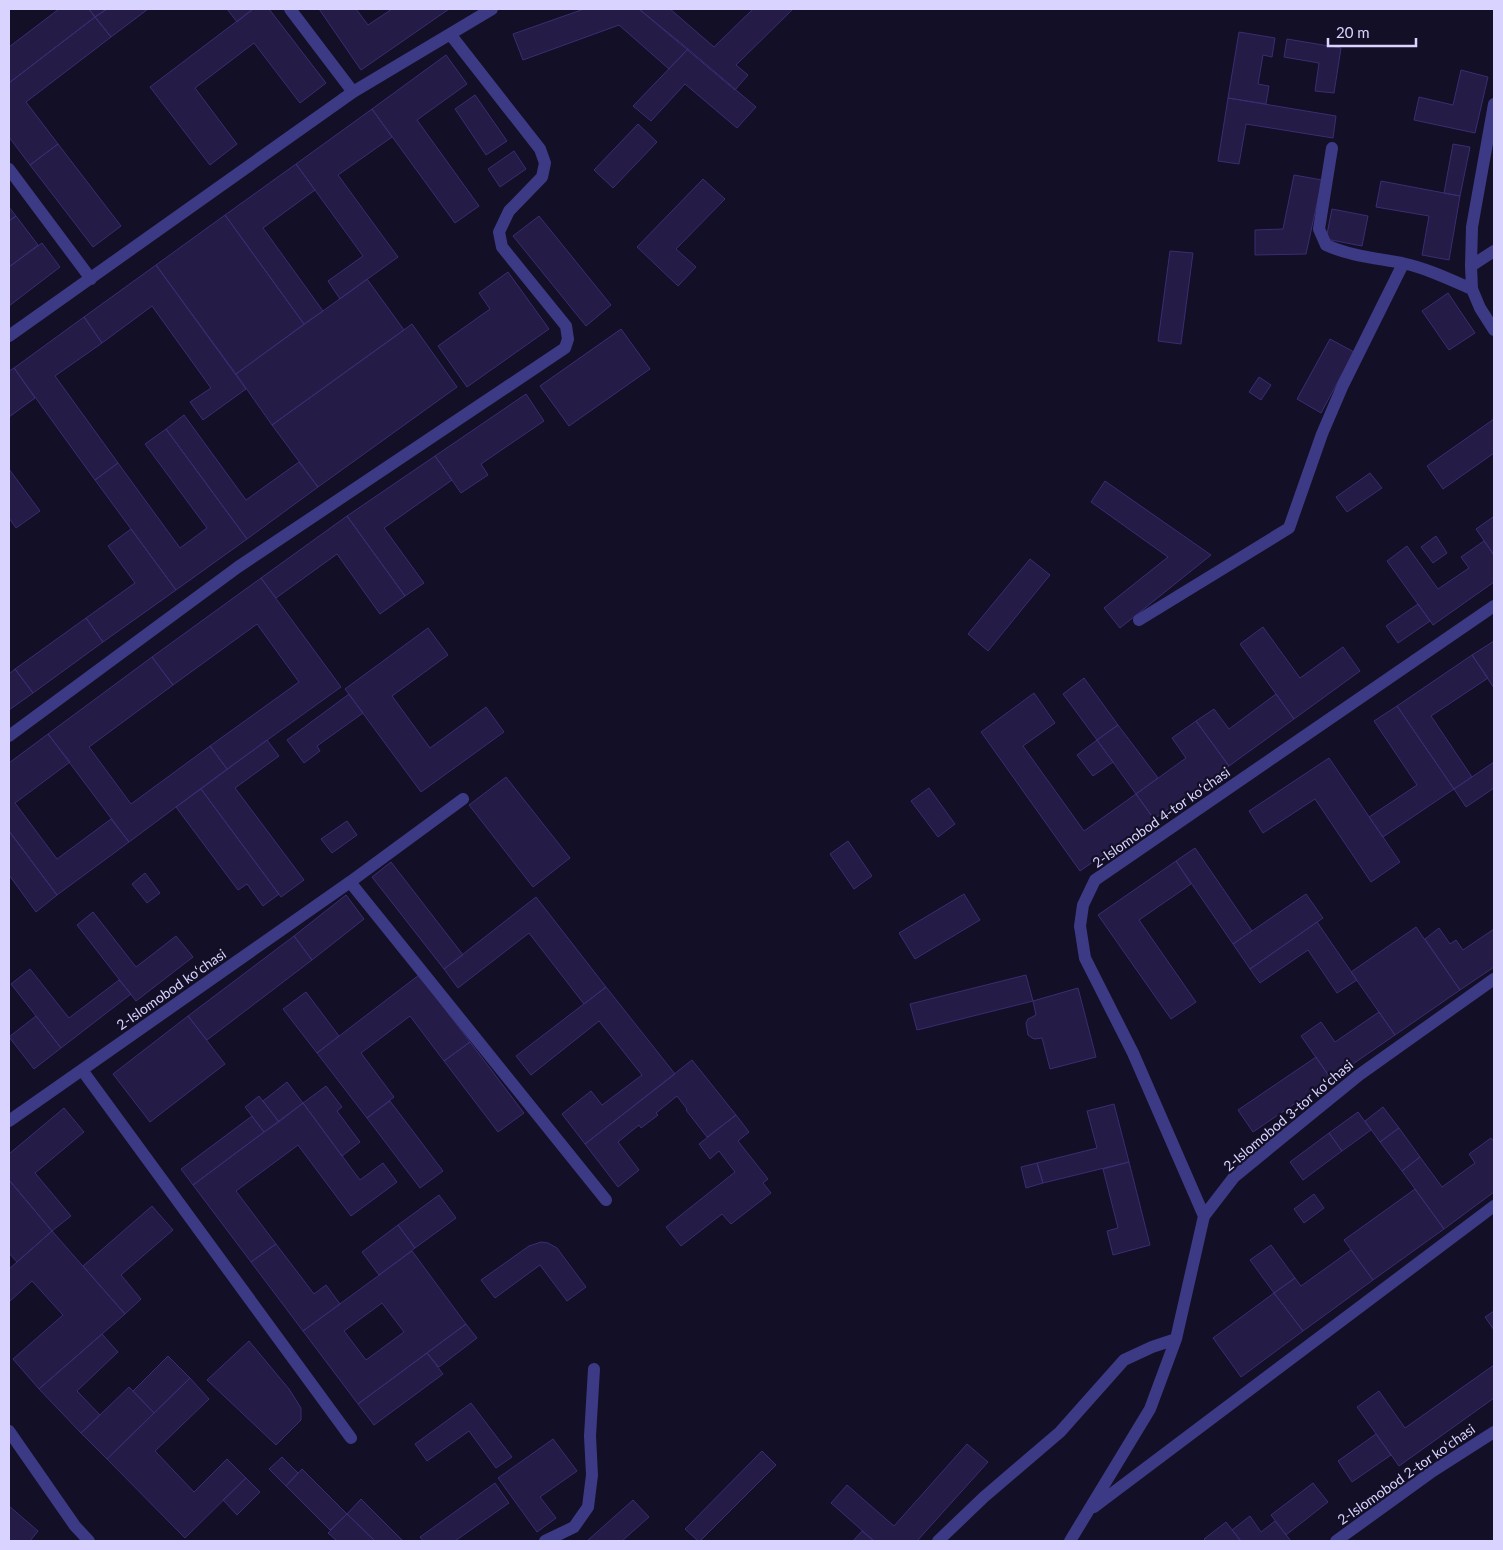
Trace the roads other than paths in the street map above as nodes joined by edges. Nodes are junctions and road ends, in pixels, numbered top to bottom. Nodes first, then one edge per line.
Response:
1 (290, 9) edge
2 (492, 9) edge
3 (450, 34) junction
4 (353, 92) junction
5 (1494, 104) edge
6 (1332, 148) dead end
7 (9, 169) edge
8 (1494, 251) edge
9 (1403, 264) junction
10 (1471, 266) junction
11 (91, 279) junction
12 (1472, 289) junction
13 (1494, 330) edge
14 (9, 336) edge
15 (1494, 606) edge
16 (1139, 620) dead end
17 (9, 736) edge
18 (463, 799) dead end
19 (350, 882) junction
20 (1494, 979) edge
21 (82, 1070) junction
22 (9, 1121) edge
23 (606, 1200) dead end
24 (1494, 1206) edge
25 (1204, 1216) junction
26 (1176, 1339) junction
27 (594, 1369) dead end
28 (9, 1432) edge
29 (1494, 1432) edge
30 (351, 1438) dead end
31 (1088, 1511) junction
32 (89, 1541) edge
33 (545, 1541) edge
34 (938, 1541) edge
35 (1070, 1541) edge
36 (1336, 1541) edge

1 - 4 street
2 - 3 street
3 - 4 street
3 - 17 street
4 - 11 street
5 - 10 street
6 - 9 street
7 - 11 street
8 - 10 street
9 - 12 street
9 - 16 street
10 - 12 street
11 - 14 street
12 - 13 street
15 - 25 street, 2-Islomobod 4-tor koʻchasi
18 - 19 street, 2-Islomobod koʻchasi
19 - 21 street, 2-Islomobod koʻchasi
19 - 23 street
20 - 25 street, 2-Islomobod 3-tor koʻchasi
21 - 22 street, 2-Islomobod koʻchasi
21 - 30 street
24 - 31 street
25 - 26 street, 2-Islomobod 3-tor koʻchasi
26 - 31 street, 2-Islomobod 3-tor koʻchasi
26 - 34 street
27 - 33 street
28 - 32 street
29 - 36 street, 2-Islomobod 2-tor koʻchasi
31 - 35 street, 2-Islomobod 3-tor koʻchasi

